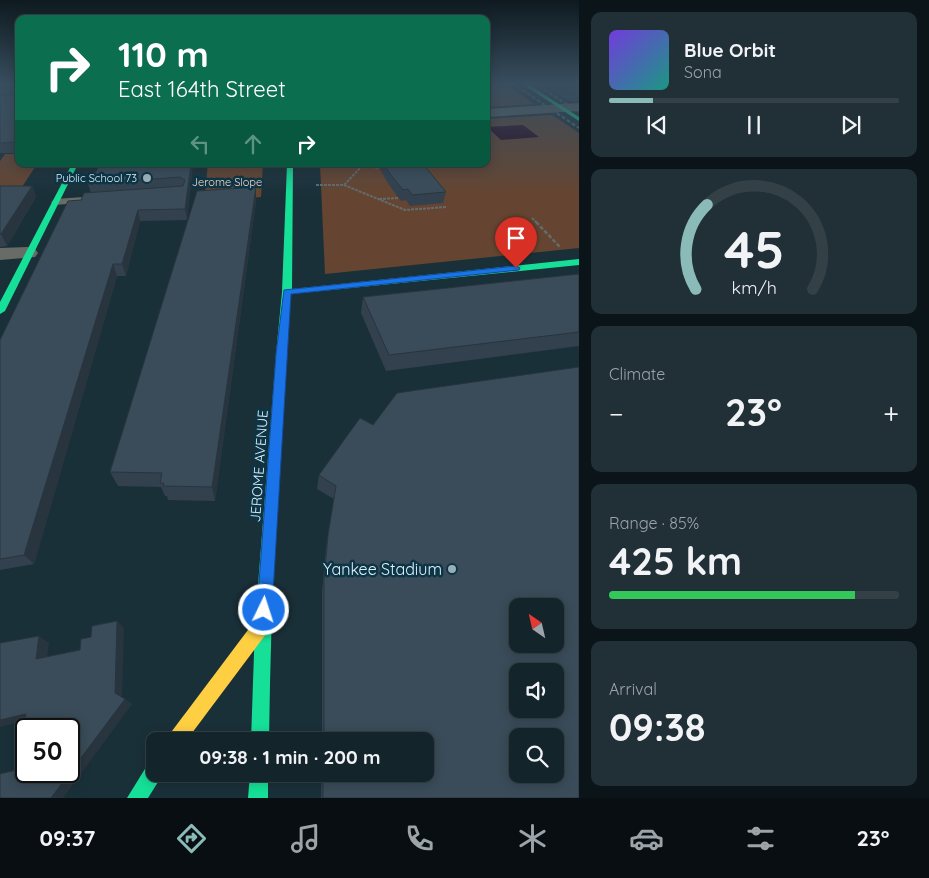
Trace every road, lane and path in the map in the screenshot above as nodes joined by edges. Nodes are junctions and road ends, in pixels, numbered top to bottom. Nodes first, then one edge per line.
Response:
1 (73, 167) edge
2 (290, 167) edge
3 (360, 167) edge
4 (375, 167) edge
5 (379, 168) dead end
6 (344, 184) junction
7 (316, 185) dead end
8 (108, 198) edge
9 (399, 198) edge
10 (378, 199) junction
11 (54, 202) junction
12 (446, 207) edge
13 (532, 218) dead end
14 (28, 253) junction
15 (566, 253) dead end
16 (0, 254) edge
17 (579, 262) edge
18 (287, 292) junction
19 (0, 311) edge
20 (263, 624) junction
21 (182, 732) edge
22 (260, 732) edge
23 (148, 782) edge
24 (258, 782) edge
25 (137, 798) edge
26 (258, 798) edge

1 - 11 main road
2 - 18 main road, JEROME AVENUE
3 - 6 path
4 - 5 path
6 - 7 path
6 - 10 path
8 - 11 lane
9 - 10 path
10 - 12 path
11 - 14 main road
13 - 15 path
14 - 16 street
14 - 19 main road
17 - 18 main road
18 - 20 main road, JEROME AVENUE
20 - 21 main road
20 - 22 main road, JEROME AVENUE
23 - 25 main road
24 - 26 main road

